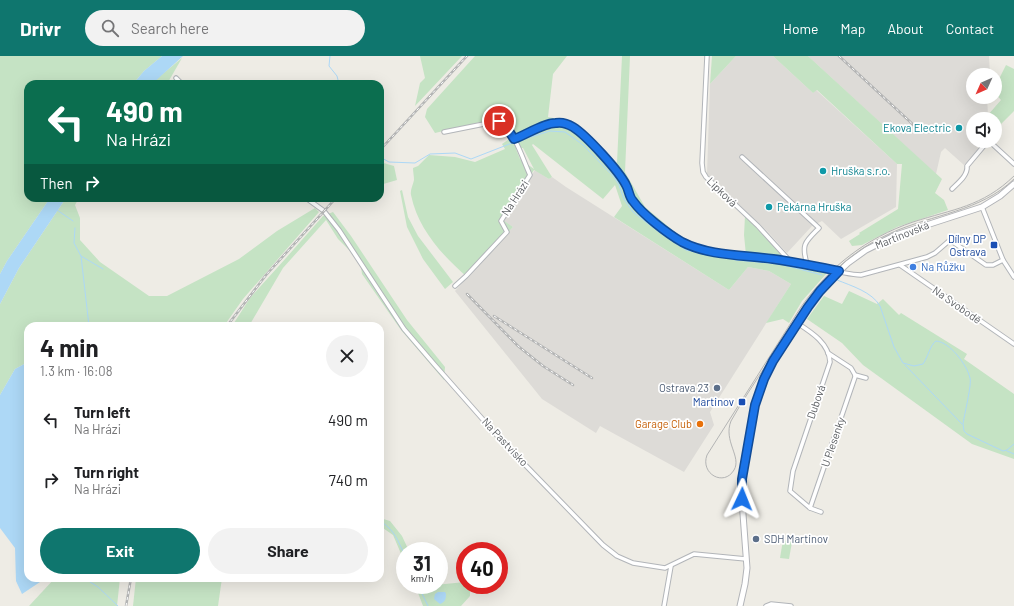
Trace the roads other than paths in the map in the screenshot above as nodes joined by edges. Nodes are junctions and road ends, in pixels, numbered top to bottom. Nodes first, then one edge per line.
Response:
1 (707, 56) edge
2 (444, 132) dead end
3 (514, 139) junction
4 (983, 148) edge
5 (997, 148) edge
6 (742, 157) dead end
7 (1014, 164) edge
8 (1014, 184) edge
9 (952, 189) dead end
10 (312, 202) edge
11 (982, 206) junction
12 (1004, 260) junction
13 (790, 261) junction
14 (807, 264) junction
15 (900, 265) junction
16 (839, 271) junction
17 (1014, 277) edge
18 (455, 286) dead end
19 (797, 323) junction
20 (1014, 344) edge
21 (828, 353) junction
22 (856, 375) junction
23 (866, 378) dead end
24 (810, 508) junction
25 (821, 512) dead end
26 (746, 559) junction
27 (671, 566) junction
28 (664, 606) edge
29 (740, 606) edge
30 (766, 606) edge
31 (791, 606) edge

1 - 13 street, Lipková
2 - 3 street, Na Hrázi
3 - 13 street
3 - 18 street, Na Hrázi
4 - 9 street
5 - 7 street
6 - 14 street
8 - 11 street, Martinovská
10 - 27 street, Na Pastvisko
11 - 12 street
11 - 16 street, Martinovská
12 - 15 street
12 - 17 street
13 - 14 street
14 - 16 street
15 - 16 street
15 - 20 street, Na Svobodě
16 - 19 street, Martinovská
19 - 21 street
19 - 26 street, Martinovská
21 - 22 street
21 - 24 street, Dubová
22 - 23 street
22 - 24 street, U Plesenky
24 - 25 street
26 - 27 street, Na Pastvisko
26 - 29 street, Martinovská
27 - 28 street
30 - 31 street

